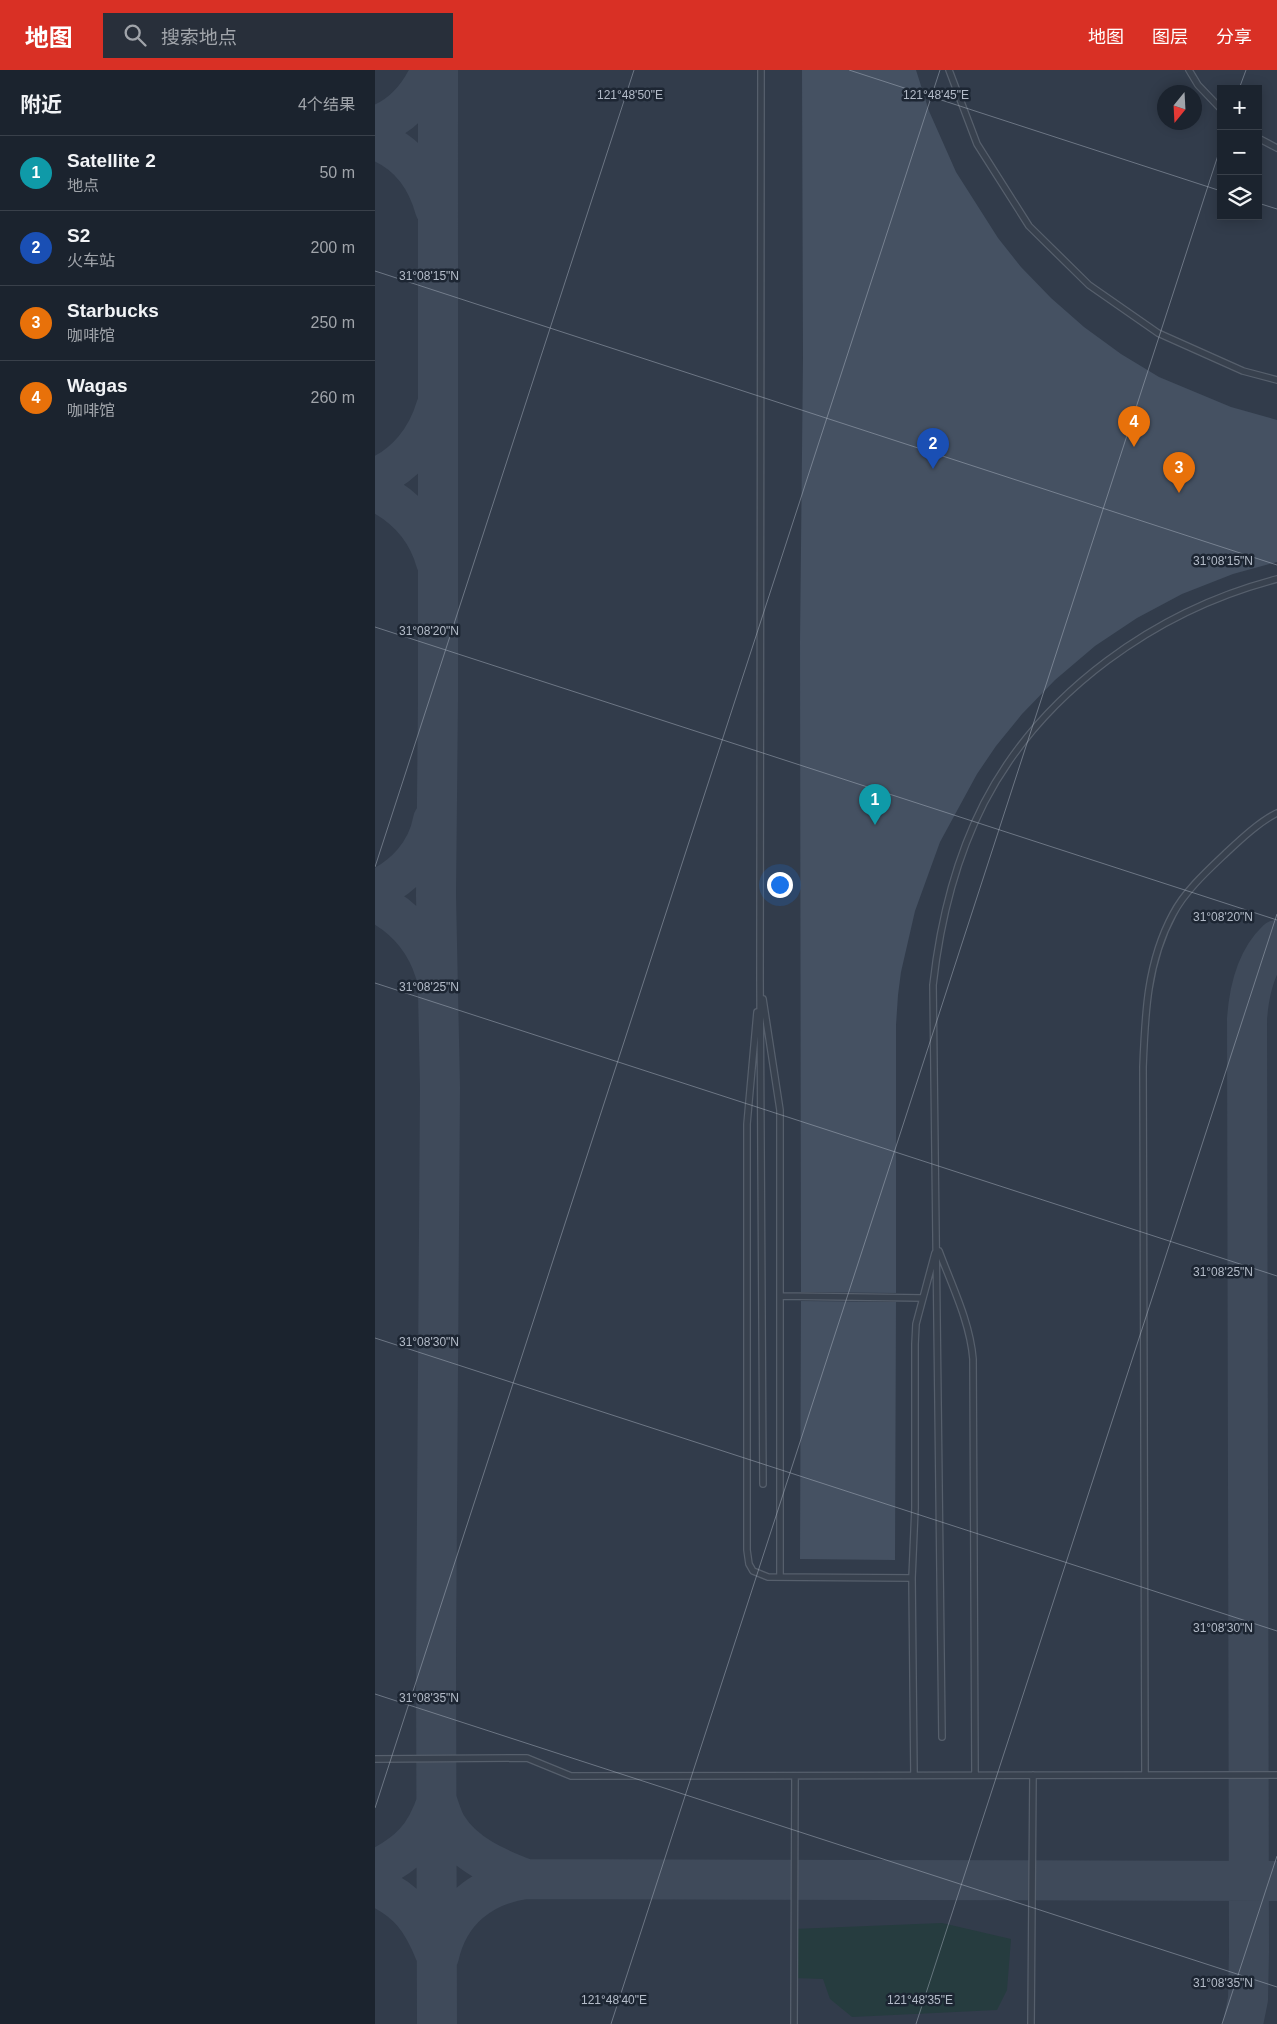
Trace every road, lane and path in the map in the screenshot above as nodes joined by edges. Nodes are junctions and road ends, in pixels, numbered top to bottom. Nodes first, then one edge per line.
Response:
1 (761, 70) edge
2 (949, 70) edge
3 (1189, 70) edge
4 (1217, 105) edge
5 (1262, 140) edge
6 (1277, 148) edge
7 (1277, 380) edge
8 (1277, 579) edge
9 (1277, 813) edge
10 (760, 980) junction
11 (937, 1246) junction
12 (780, 1296) junction
13 (923, 1298) junction
14 (763, 1484) dead end
15 (780, 1577) junction
16 (911, 1578) junction
17 (942, 1737) dead end
18 (375, 1759) edge
19 (914, 1775) junction
20 (975, 1775) junction
21 (1033, 1775) junction
22 (1145, 1775) junction
23 (1277, 1775) edge
24 (795, 1776) junction
25 (794, 2024) edge
26 (1031, 2024) edge

1 - 10 lane
2 - 7 lane
3 - 4 lane
5 - 6 lane
8 - 11 lane
9 - 22 lane
10 - 12 lane
10 - 14 lane
10 - 15 lane
11 - 13 lane
11 - 17 lane
11 - 20 lane
12 - 13 lane
12 - 15 lane
13 - 16 lane
15 - 16 lane
16 - 19 lane
18 - 24 lane
19 - 20 lane
19 - 24 lane
20 - 21 lane
21 - 22 lane
21 - 26 lane
22 - 23 lane
24 - 25 lane

